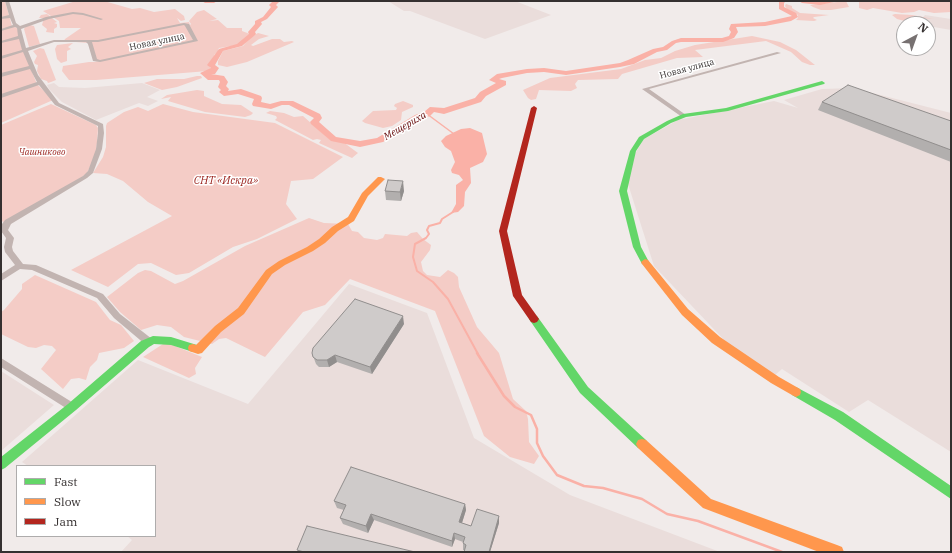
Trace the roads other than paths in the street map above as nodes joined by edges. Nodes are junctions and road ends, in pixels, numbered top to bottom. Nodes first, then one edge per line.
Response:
1 (8, 3) edge
2 (1, 7) edge
3 (12, 16) junction
4 (1, 18) edge
5 (101, 19) dead end
6 (17, 27) junction
7 (1, 30) edge
8 (21, 37) junction
9 (1, 42) edge
10 (88, 42) junction
11 (25, 51) junction
12 (779, 53) dead end
13 (1, 58) edge
14 (32, 66) junction
15 (1, 75) edge
16 (40, 83) junction
17 (822, 83) dead end
18 (1, 96) edge
19 (534, 108) dead end
20 (684, 116) junction
21 (381, 179) dead end
22 (19, 266) junction
23 (1, 278) edge
24 (149, 342) junction
25 (1, 362) edge
26 (72, 407) junction
27 (1, 464) edge
28 (951, 493) edge
29 (837, 552) edge

1 - 2 street
1 - 3 street
3 - 4 street
3 - 6 street
5 - 6 street
6 - 7 street
6 - 8 street
8 - 9 street
8 - 11 street
10 - 10 street, Новая улица
10 - 11 street, Новая улица
11 - 13 street, Новая улица
11 - 14 street
12 - 20 street, Новая улица
14 - 15 street
14 - 16 street
16 - 18 street
16 - 22 street
17 - 20 street
19 - 29 street
20 - 28 street
21 - 24 street
22 - 23 street
22 - 24 street
24 - 26 street
25 - 26 street
26 - 27 street

